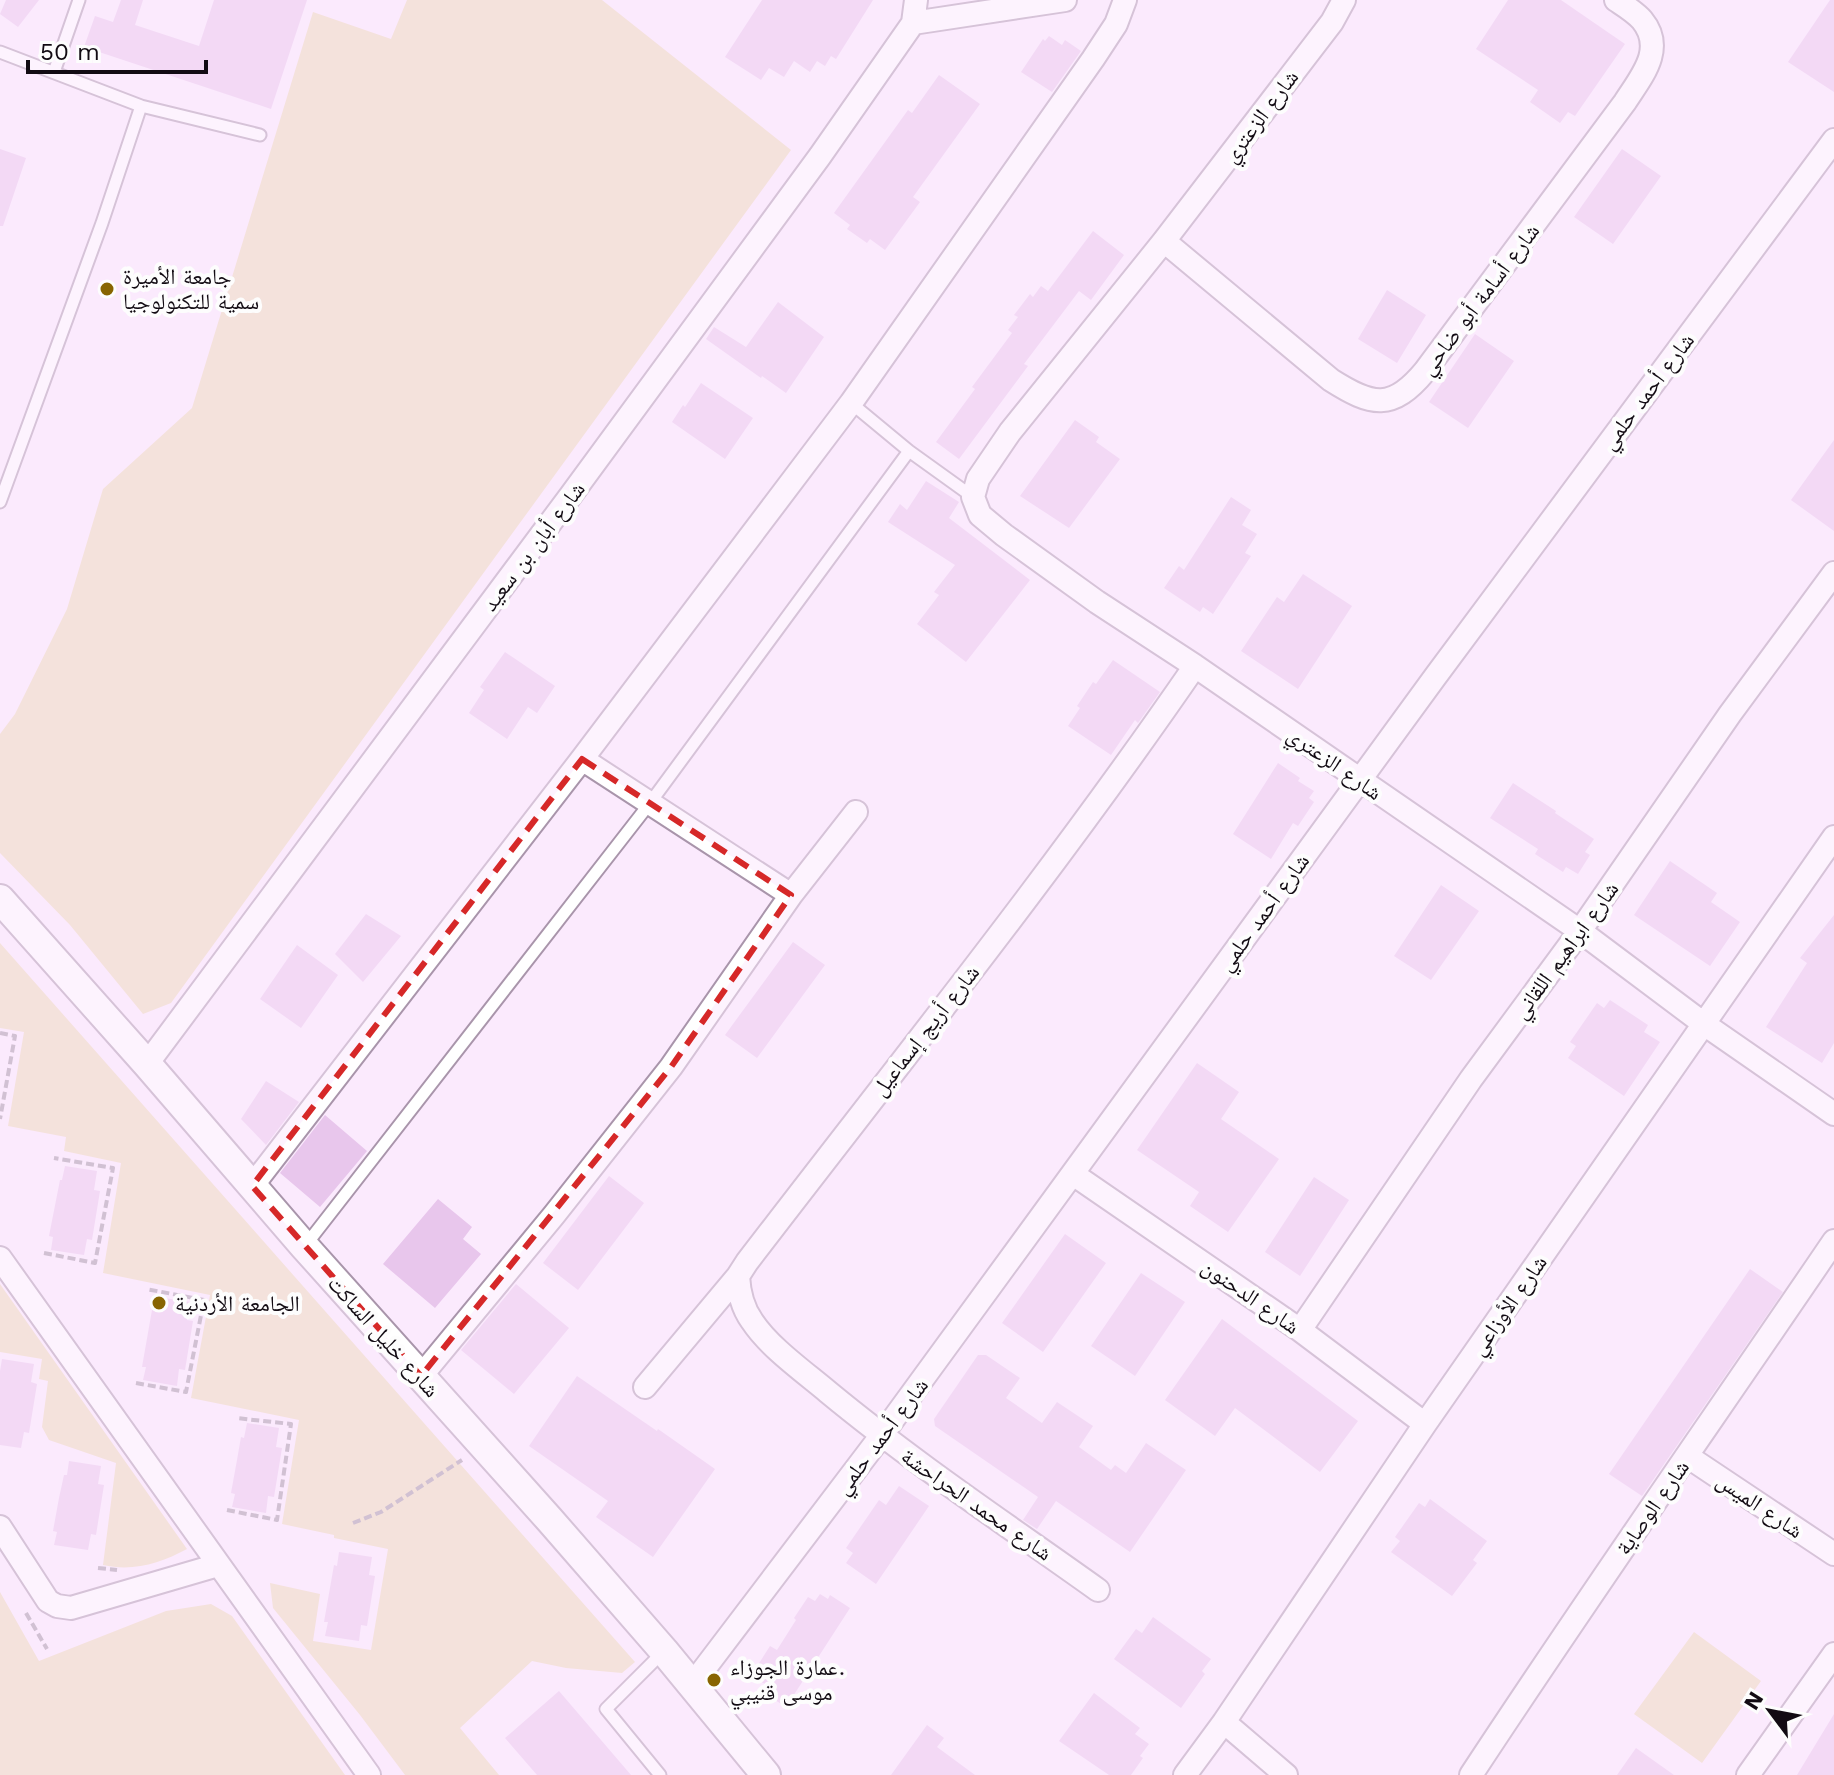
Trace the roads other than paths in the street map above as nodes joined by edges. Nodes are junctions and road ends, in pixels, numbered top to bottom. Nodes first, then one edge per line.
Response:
1 (79, 0) edge
2 (916, 0) edge
3 (1065, 0) edge
4 (1125, 0) edge
5 (1344, 0) edge
6 (1616, 0) edge
7 (913, 23) junction
8 (0, 52) edge
9 (54, 72) junction
10 (141, 106) junction
11 (260, 135) dead end
12 (1834, 140) edge
13 (1164, 241) junction
14 (851, 403) junction
15 (909, 451) junction
16 (973, 497) junction
17 (0, 502) edge
18 (1834, 573) edge
19 (1195, 666) junction
20 (582, 759) junction
21 (1359, 780) junction
22 (650, 803) junction
23 (856, 812) dead end
24 (1834, 837) edge
25 (791, 895) junction
26 (0, 899) edge
27 (1580, 931) junction
28 (1704, 1024) junction
29 (147, 1064) junction
30 (1834, 1114) edge
31 (1073, 1174) junction
32 (252, 1186) junction
33 (1834, 1241) edge
34 (304, 1246) junction
35 (0, 1258) edge
36 (738, 1276) junction
37 (1300, 1330) junction
38 (421, 1376) junction
39 (645, 1387) dead end
40 (1425, 1424) junction
41 (881, 1436) junction
42 (1687, 1456) junction
43 (0, 1527) edge
44 (1834, 1554) edge
45 (218, 1565) junction
46 (1098, 1590) dead end
47 (664, 1651) junction
48 (1834, 1654) edge
49 (692, 1685) junction
50 (1224, 1722) junction
51 (369, 1775) edge
52 (660, 1775) edge
53 (766, 1775) edge
54 (1185, 1775) edge
55 (1286, 1775) edge
56 (1471, 1775) edge
57 (1748, 1775) edge

1 - 9 lane
2 - 7 street
3 - 7 street
4 - 14 street
5 - 13 street, شارع الزعتري
6 - 13 street, شارع أسامة أبو ضاحي
7 - 29 street, شارع أبان بن سعيد
8 - 9 lane
9 - 10 lane
10 - 11 lane
10 - 17 lane
12 - 21 street, شارع أحمد حلمي
13 - 16 street, شارع الزعتري
14 - 15 lane, شارع الزعتري
14 - 20 street
15 - 16 lane, شارع الزعتري
15 - 22 lane
16 - 19 street, شارع الزعتري
18 - 27 street, شارع ابراهيم اللقاني
19 - 21 street, شارع الزعتري
19 - 36 street, شارع أريج إسماعيل
20 - 22 street
20 - 32 street
21 - 27 street, شارع الزعتري
21 - 31 street, شارع أحمد حلمي
22 - 25 street
22 - 34 lane
23 - 25 street
24 - 28 street, شارع الأوزاعي
25 - 38 street
26 - 29 street, شارع خليل الساكت
27 - 28 street, شارع الزعتري
27 - 37 street, شارع ابراهيم اللقاني
28 - 30 street, شارع الزعتري
28 - 40 street, شارع الأوزاعي
29 - 32 street, شارع خليل الساكت
31 - 37 street, شارع الدحنون
31 - 41 street, شارع أحمد حلمي
32 - 34 street, شارع خليل الساكت
33 - 42 street, شارع الوصاية
34 - 38 street, شارع خليل الساكت
35 - 45 street
36 - 39 street, شارع أريج إسماعيل
36 - 41 street, شارع محمد الحراحشة
37 - 40 street, شارع الدحنون
38 - 47 street, شارع خليل الساكت
40 - 50 street, شارع الأوزاعي
41 - 46 street, شارع محمد الحراحشة
41 - 49 street, شارع أحمد حلمي
42 - 44 street, شارع الميس
42 - 56 street, شارع الوصاية
43 - 45 street
45 - 51 street
47 - 49 street, شارع خليل الساكت
47 - 52 lane
48 - 57 street
49 - 53 street, شارع خليل الساكت
50 - 54 street, شارع الأوزاعي
50 - 55 street

